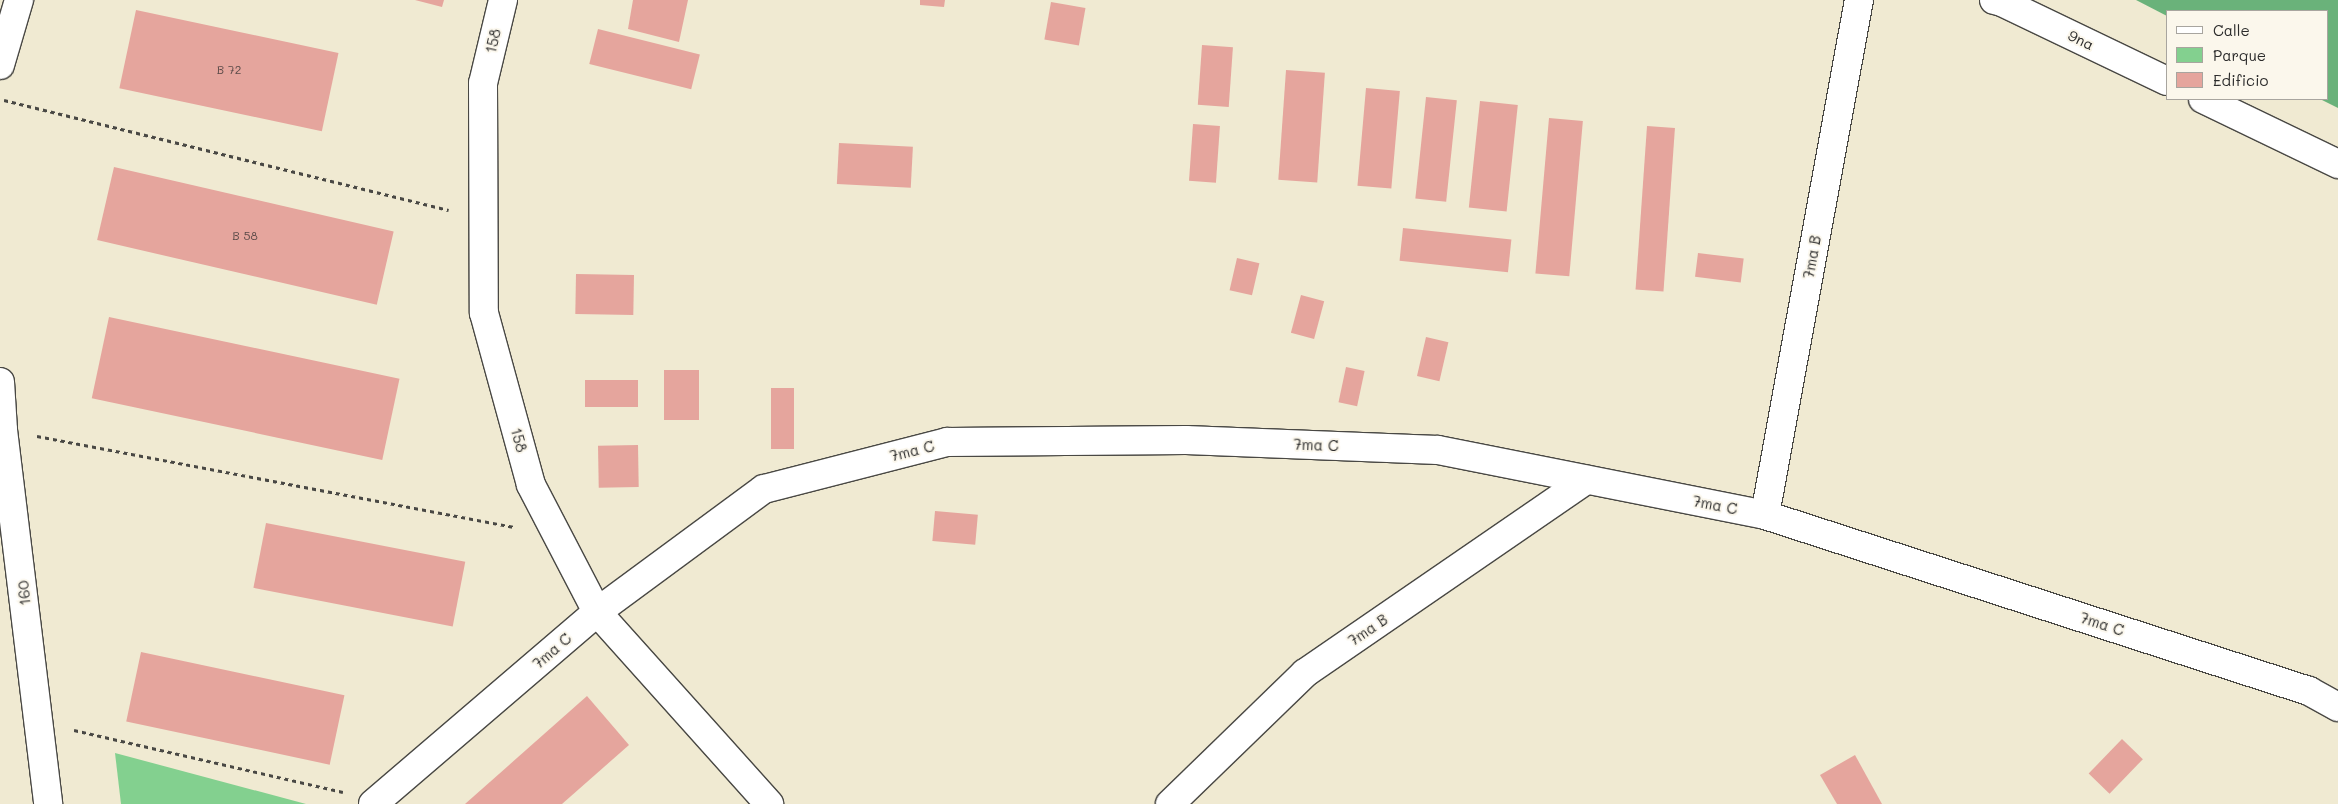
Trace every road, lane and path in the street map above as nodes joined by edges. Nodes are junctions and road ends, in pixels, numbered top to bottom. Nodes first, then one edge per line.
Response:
1 (19, 0) edge
2 (503, 0) edge
3 (1859, 0) edge
4 (1994, 0) edge
5 (0, 65) edge
6 (2166, 81) edge
7 (0, 99) edge
8 (2206, 100) edge
9 (2338, 164) edge
10 (484, 218) junction
11 (0, 382) edge
12 (4, 430) junction
13 (1586, 480) junction
14 (1765, 515) junction
15 (557, 535) junction
16 (597, 612) junction
17 (2338, 707) edge
18 (38, 722) junction
19 (376, 802) edge
20 (48, 804) edge
21 (769, 804) edge
22 (1170, 804) edge

1 - 5 street
2 - 10 street, 158
3 - 14 street, 7ma B
4 - 6 street, 9na
7 - 10 path
8 - 9 street
10 - 15 street, 158
11 - 12 street, 160
12 - 15 path
12 - 18 street, 160
13 - 14 street, 7ma C
13 - 16 street, 7ma C
13 - 22 street, 7ma B
14 - 17 street, 7ma C
15 - 16 street, 158
16 - 19 street, 7ma C
16 - 21 street, 158
18 - 19 path
18 - 20 street, 160

